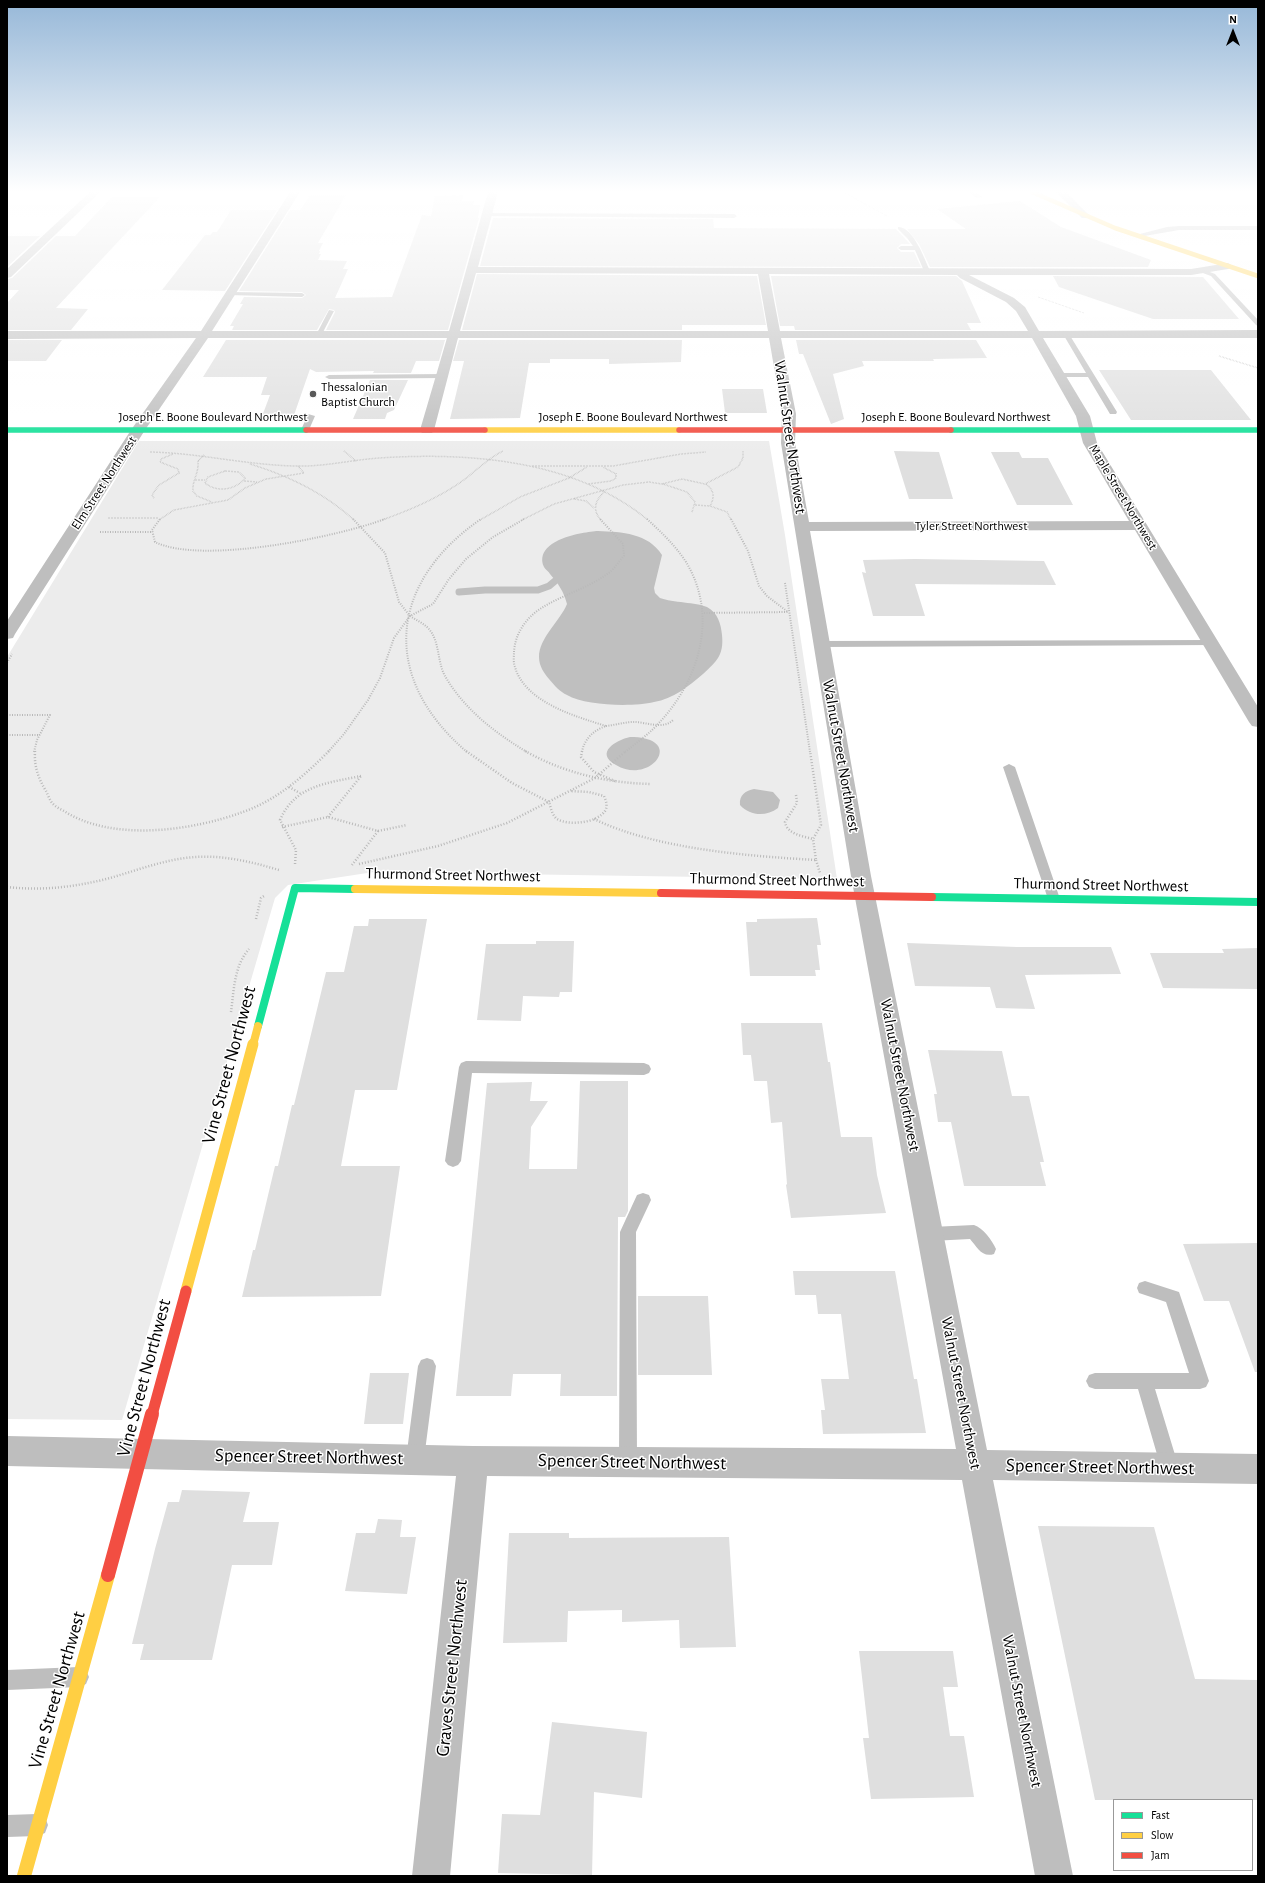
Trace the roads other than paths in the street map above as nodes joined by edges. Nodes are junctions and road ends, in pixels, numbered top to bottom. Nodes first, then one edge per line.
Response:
1 (239, 280) edge
2 (469, 280) edge
3 (765, 280) edge
4 (971, 280) edge
5 (1217, 280) edge
6 (230, 294) junction
7 (302, 295) dead end
8 (330, 311) dead end
9 (1258, 324) edge
10 (454, 334) junction
11 (775, 334) junction
12 (1036, 334) junction
13 (1066, 334) junction
14 (1258, 334) edge
15 (7, 335) edge
16 (204, 335) junction
17 (320, 335) junction
18 (442, 376) junction
19 (1060, 376) junction
20 (1091, 376) junction
21 (329, 377) dead end
22 (1113, 412) dead end
23 (311, 416) dead end
24 (7, 430) edge
25 (138, 430) junction
26 (305, 430) junction
27 (427, 430) junction
28 (788, 430) junction
29 (1086, 430) junction
30 (1258, 430) edge
31 (1140, 525) junction
32 (802, 526) junction
33 (7, 634) edge
34 (1211, 643) junction
35 (822, 644) junction
36 (1258, 722) edge
37 (1009, 767) dead end
38 (295, 888) joint
39 (865, 896) junction
40 (1054, 899) junction
41 (1258, 902) edge
42 (644, 1069) dead end
43 (453, 1161) dead end
44 (644, 1200) dead end
45 (930, 1234) junction
46 (988, 1249) dead end
47 (1145, 1288) dead end
48 (427, 1366) dead end
49 (1096, 1381) dead end
50 (1144, 1381) junction
51 (7, 1451) edge
52 (142, 1454) junction
53 (415, 1459) junction
54 (473, 1461) junction
55 (628, 1462) junction
56 (975, 1466) junction
57 (1170, 1468) junction
58 (1258, 1469) edge
59 (79, 1677) junction
60 (7, 1680) edge
61 (38, 1825) junction
62 (7, 1826) edge
63 (24, 1876) edge
64 (431, 1876) edge
65 (1054, 1876) edge

1 - 6 street, Elm Street Northwest
2 - 10 street
3 - 11 street, Walnut Street Northwest
4 - 12 street, Maple Street Northwest
5 - 9 lane
6 - 7 lane
6 - 16 street, Elm Street Northwest
8 - 17 lane
10 - 11 street
10 - 17 street
10 - 18 street
11 - 12 street
11 - 28 street, Walnut Street Northwest
12 - 13 street
12 - 19 street, Maple Street Northwest
13 - 14 street
13 - 20 lane
15 - 16 street
16 - 17 street
16 - 25 street, Elm Street Northwest
18 - 21 lane
18 - 27 street
19 - 20 lane
19 - 29 street, Maple Street Northwest
20 - 22 lane
23 - 26 lane
24 - 25 main road, Joseph E. Boone Boulevard Northwest
25 - 26 main road, Joseph E. Boone Boulevard Northwest
25 - 33 street, Elm Street Northwest
26 - 27 main road, Joseph E. Boone Boulevard Northwest
27 - 28 main road, Joseph E. Boone Boulevard Northwest
28 - 29 main road, Joseph E. Boone Boulevard Northwest
28 - 32 street, Walnut Street Northwest
29 - 30 main road, Joseph E. Boone Boulevard Northwest
29 - 31 street, Maple Street Northwest
31 - 32 street, Tyler Street Northwest
31 - 34 street, Maple Street Northwest
32 - 35 street, Walnut Street Northwest
34 - 35 lane
34 - 36 street, Maple Street Northwest
35 - 39 street, Walnut Street Northwest
37 - 40 lane
38 - 39 main road, Thurmond Street Northwest
38 - 52 main road, Vine Street Northwest
39 - 40 main road, Thurmond Street Northwest
39 - 45 street, Walnut Street Northwest
40 - 41 main road, Thurmond Street Northwest
42 - 43 lane
44 - 55 lane
45 - 46 lane
45 - 56 street, Walnut Street Northwest
47 - 50 lane
48 - 53 lane
49 - 50 lane
50 - 57 lane
51 - 52 street, Spencer Street Northwest
52 - 53 street, Spencer Street Northwest
52 - 59 main road, Vine Street Northwest
53 - 54 street, Spencer Street Northwest
54 - 55 street, Spencer Street Northwest
54 - 64 street, Graves Street Northwest
55 - 56 street, Spencer Street Northwest
56 - 57 street, Spencer Street Northwest
56 - 65 street, Walnut Street Northwest
57 - 58 street, Spencer Street Northwest
59 - 60 lane
59 - 61 main road, Vine Street Northwest
61 - 62 lane
61 - 63 main road, Vine Street Northwest

